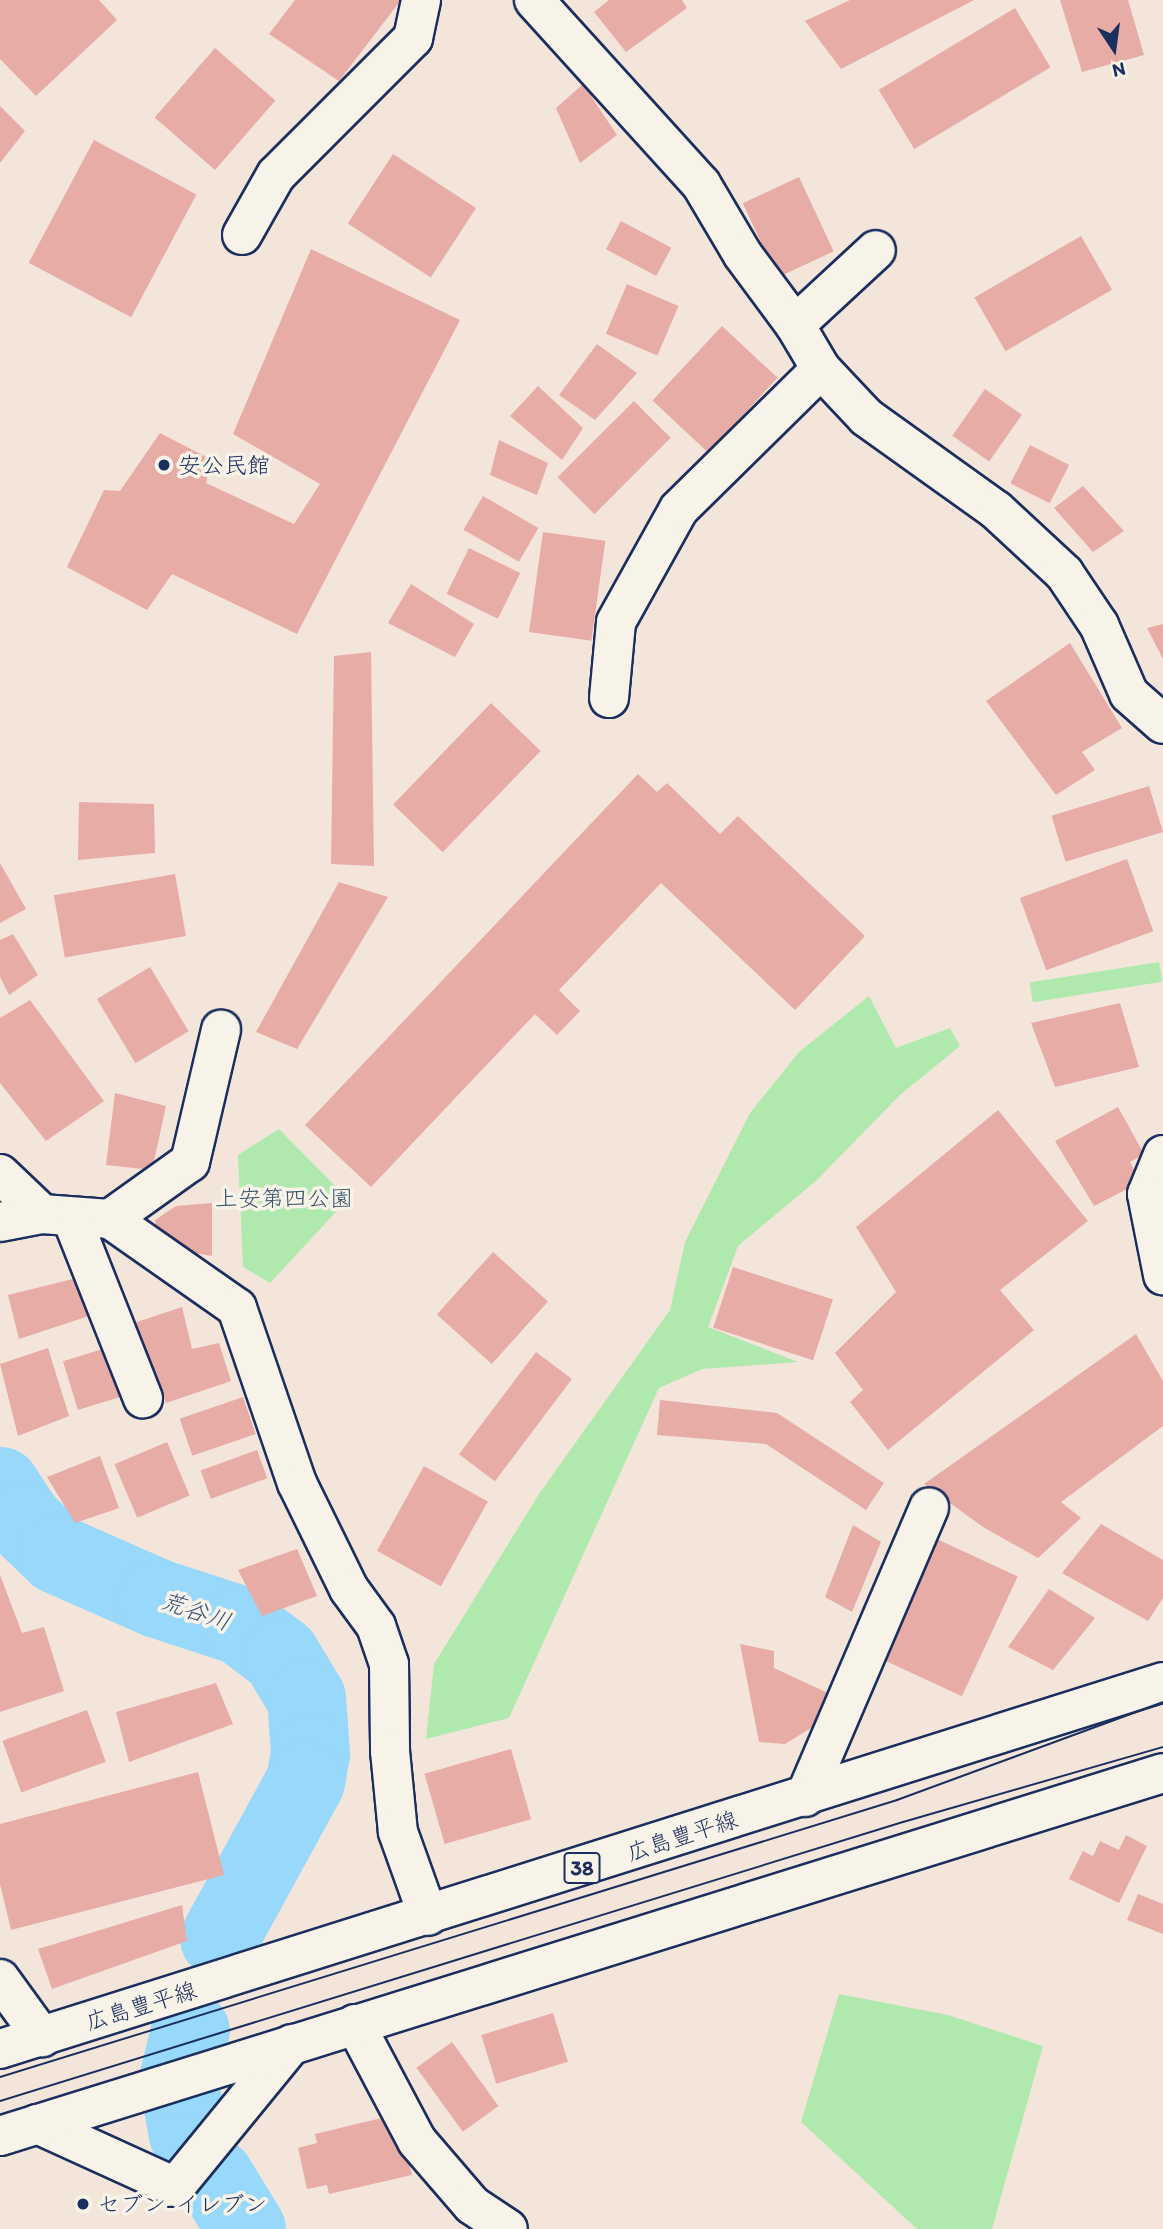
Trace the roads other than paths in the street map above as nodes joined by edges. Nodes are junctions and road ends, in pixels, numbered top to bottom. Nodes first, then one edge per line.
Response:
1 (421, 0) edge
2 (534, 0) edge
3 (242, 235) dead end
4 (876, 250) dead end
5 (795, 325) junction
6 (821, 369) junction
7 (609, 698) dead end
8 (1163, 724) edge
9 (221, 1030) dead end
10 (1163, 1155) edge
11 (0, 1174) edge
12 (57, 1216) junction
13 (110, 1219) junction
14 (0, 1222) edge
15 (1163, 1275) edge
16 (143, 1398) dead end
17 (929, 1507) dead end
18 (1163, 1682) edge
19 (1163, 1773) edge
20 (805, 1797) junction
21 (428, 1916) junction
22 (0, 1979) edge
23 (355, 2024) junction
24 (42, 2037) junction
25 (292, 2043) junction
26 (0, 2049) edge
27 (37, 2124) junction
28 (0, 2136) edge
29 (477, 2217) edge
30 (508, 2229) edge

1 - 3 street
2 - 5 street
4 - 5 street
5 - 6 street
6 - 7 street
6 - 8 street
9 - 13 street
10 - 15 street
11 - 12 street
12 - 13 street
12 - 14 street
12 - 16 street
13 - 21 street
17 - 20 street
18 - 20 street, 広島豊平線 / 38
19 - 23 street
20 - 21 street, 広島豊平線 / 38
21 - 24 street, 広島豊平線 / 38
22 - 24 street
23 - 25 street
23 - 29 street
24 - 26 street, 広島豊平線 / 38
25 - 27 street
25 - 27 street
27 - 28 street
29 - 30 street

